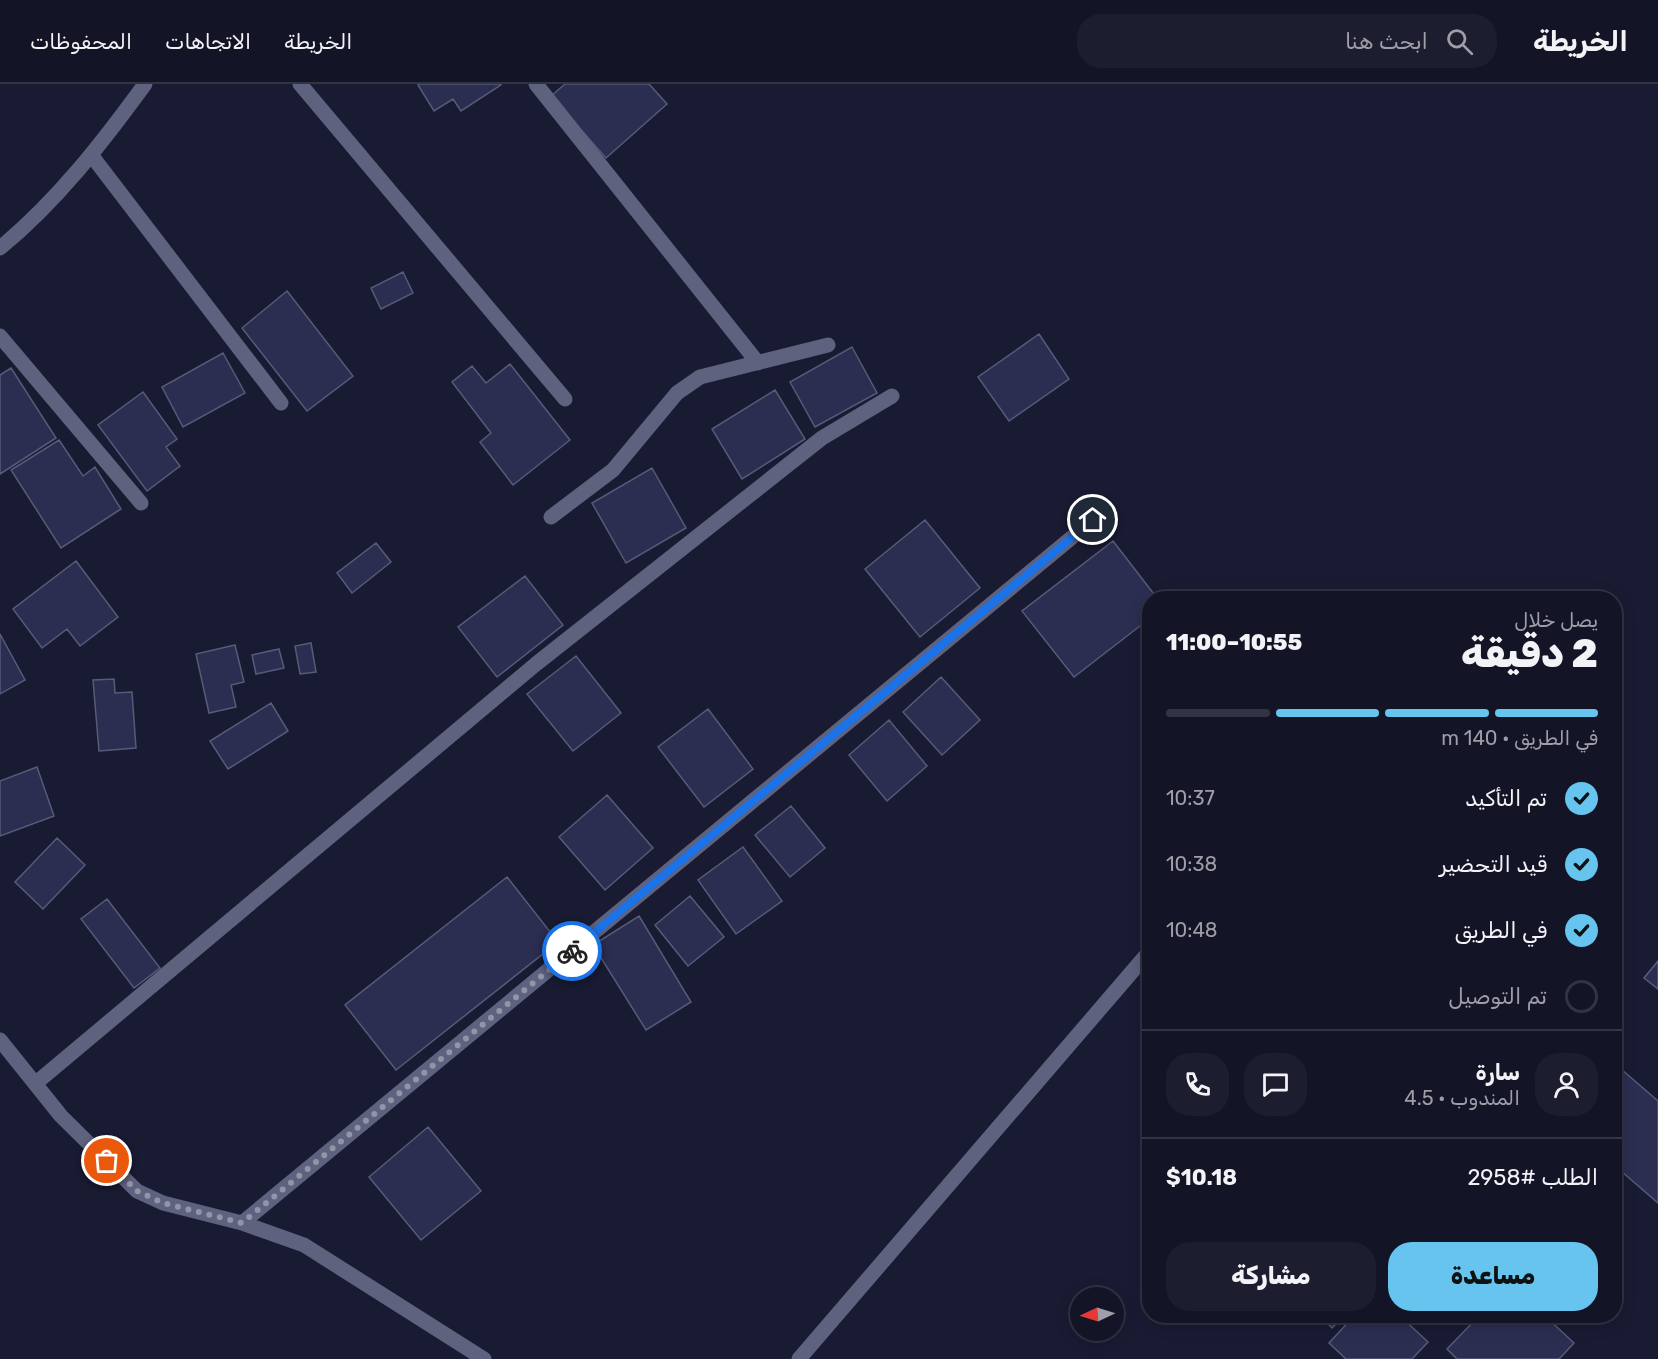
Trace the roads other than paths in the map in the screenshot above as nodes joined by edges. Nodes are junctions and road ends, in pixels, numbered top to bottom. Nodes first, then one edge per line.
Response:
1 (145, 84) edge
2 (300, 84) edge
3 (536, 84) edge
4 (92, 156) junction
5 (0, 248) edge
6 (0, 336) edge
7 (828, 345) dead end
8 (759, 363) junction
9 (892, 396) dead end
10 (565, 399) dead end
11 (281, 403) dead end
12 (141, 503) dead end
13 (551, 516) dead end
14 (1093, 520) dead end
15 (1142, 960) edge
16 (0, 1040) edge
17 (36, 1083) junction
18 (242, 1223) junction
19 (484, 1359) edge
20 (800, 1359) edge

1 - 4 street
2 - 10 street
3 - 8 street
4 - 5 street
4 - 11 street
6 - 12 street
7 - 8 street
8 - 13 street
9 - 17 street
14 - 18 street
15 - 20 street
16 - 17 street
17 - 18 street
18 - 19 street

